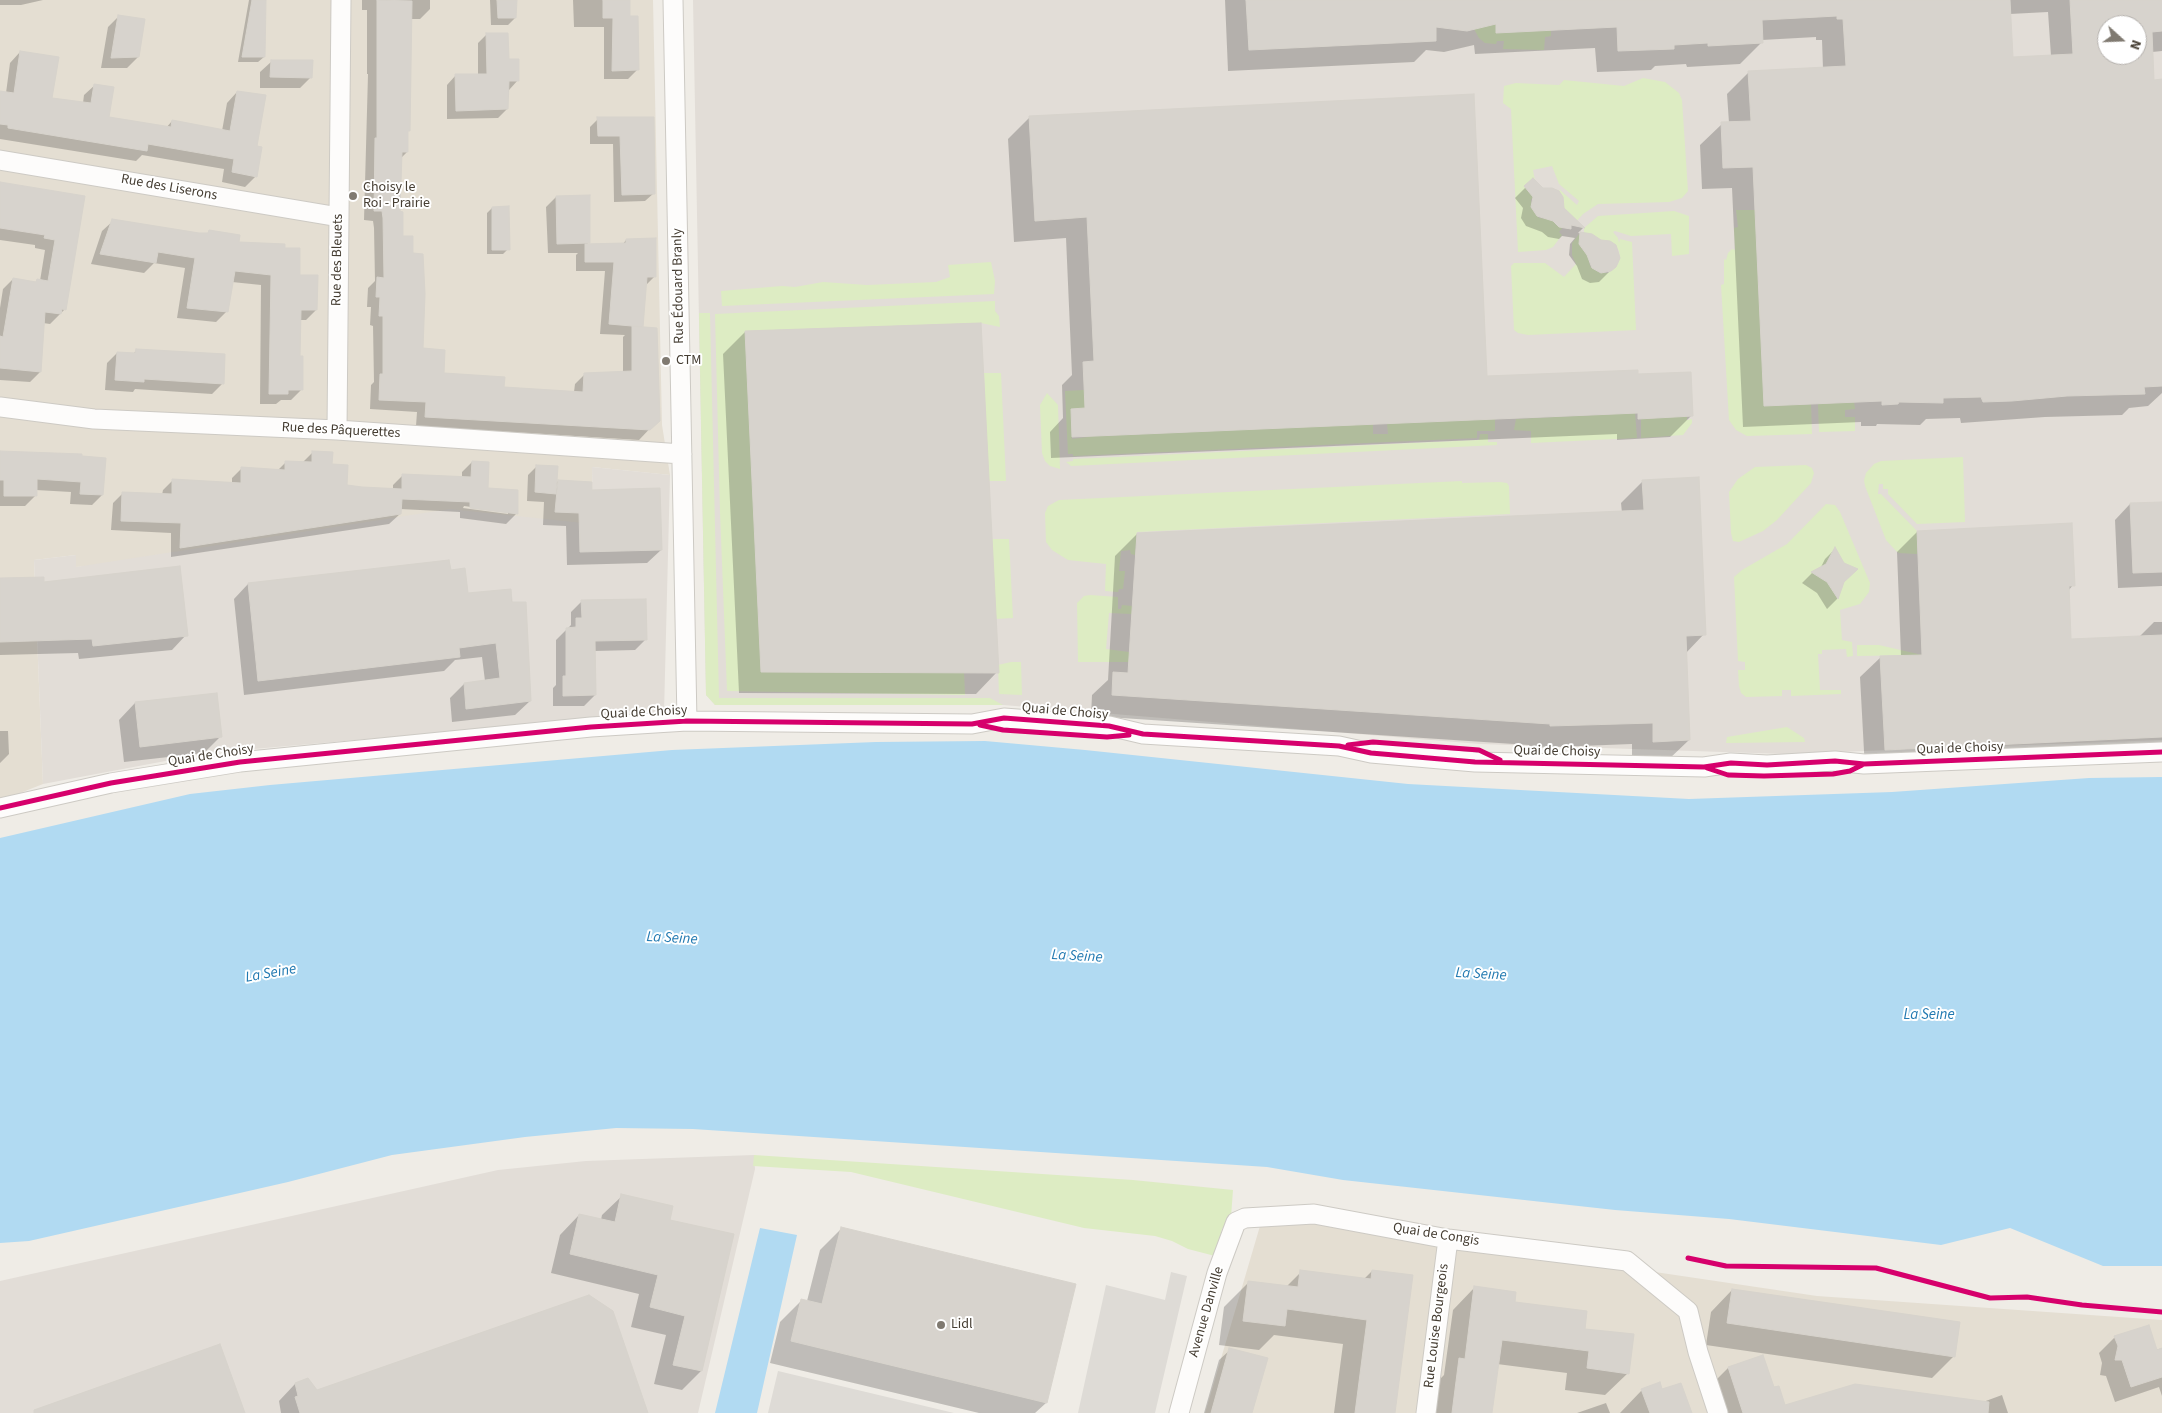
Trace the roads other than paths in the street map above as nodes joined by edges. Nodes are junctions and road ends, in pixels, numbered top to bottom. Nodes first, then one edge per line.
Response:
1 (341, 0) edge
2 (673, 0) edge
3 (0, 160) edge
4 (339, 217) junction
5 (0, 408) edge
6 (337, 430) junction
7 (682, 454) junction
8 (687, 721) junction
9 (2162, 752) edge
10 (0, 808) edge
11 (1245, 1218) joint
12 (1448, 1239) junction
13 (1179, 1413) edge
14 (1426, 1413) edge
15 (1718, 1413) edge

1 - 4 street, Rue des Bleuets
2 - 7 street, Rue Édouard Branly
3 - 4 street, Rue des Liserons
4 - 6 street, Rue des Bleuets
5 - 6 street, Rue des Pâquerettes
6 - 7 street, Rue des Pâquerettes
7 - 8 street, Rue Édouard Branly
8 - 9 street, Quai de Choisy
8 - 10 street, Quai de Choisy
11 - 12 street, Quai de Congis
11 - 13 street, Avenue Danville
12 - 14 street, Rue Louise Bourgeois
12 - 15 street, Quai de Congis

